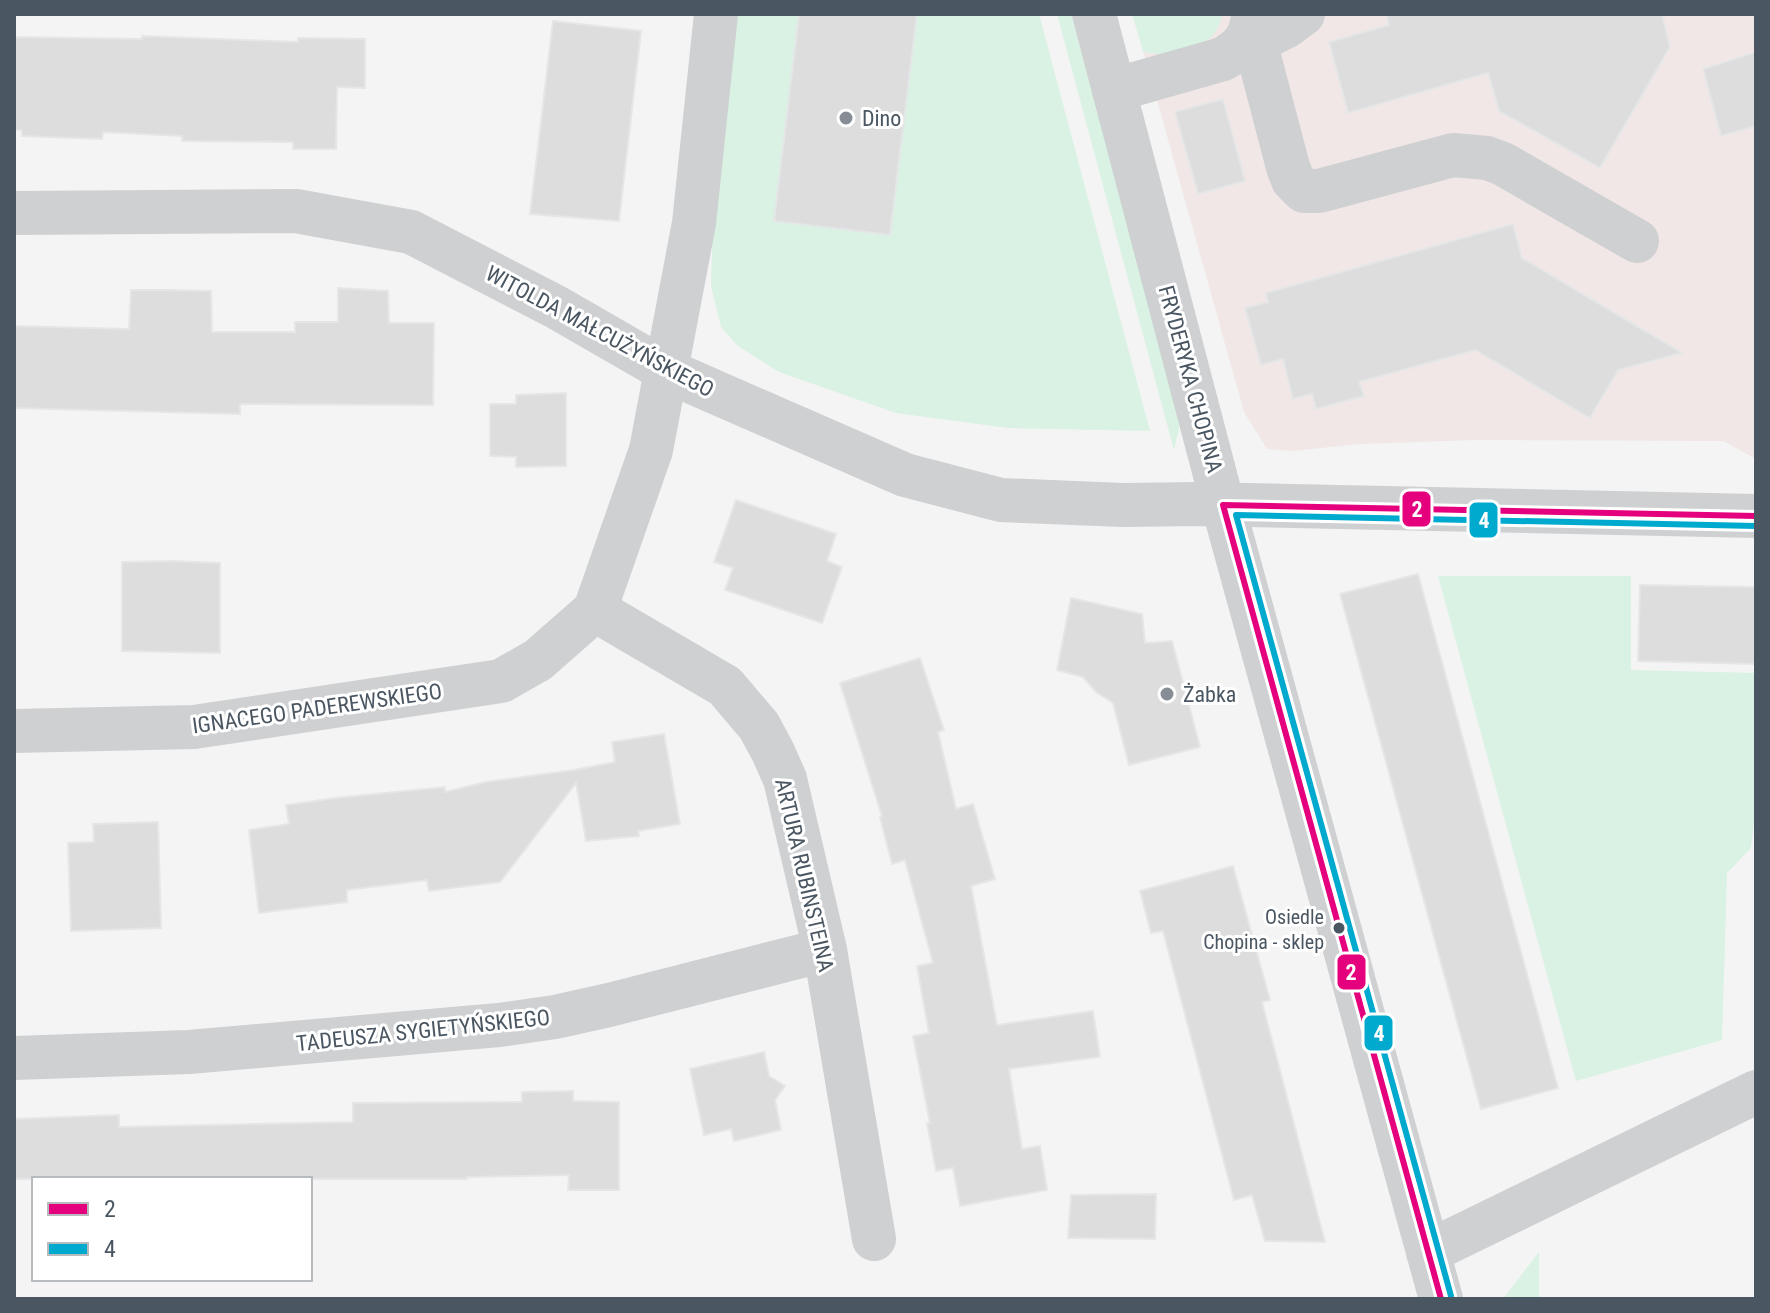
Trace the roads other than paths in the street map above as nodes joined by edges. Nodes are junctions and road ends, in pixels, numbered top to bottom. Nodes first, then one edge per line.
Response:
1 (716, 14) edge
2 (1094, 14) edge
3 (1303, 14) edge
4 (1249, 34) edge
5 (1114, 90) junction
6 (14, 213) edge
7 (1637, 241) dead end
8 (667, 371) junction
9 (1223, 505) junction
10 (1756, 516) edge
11 (595, 610) junction
12 (14, 731) edge
13 (825, 950) junction
14 (14, 1058) edge
15 (1756, 1092) edge
16 (874, 1239) dead end
17 (1428, 1252) junction
18 (1441, 1299) edge

1 - 8 street
2 - 5 street, FRYDERYKA CHOPINA
3 - 4 street
4 - 5 street
4 - 7 street
5 - 9 street, FRYDERYKA CHOPINA
6 - 8 street, WITOLDA MAŁCUŻYŃSKIEGO
8 - 9 street, WITOLDA MAŁCUŻYŃSKIEGO
8 - 11 street
9 - 10 street, WITOLDA MAŁCUŻYŃSKIEGO
9 - 17 street, FRYDERYKA CHOPINA
11 - 12 street, IGNACEGO PADEREWSKIEGO
11 - 13 street, ARTURA RUBINSTEINA
13 - 14 street, TADEUSZA SYGIETYŃSKIEGO
13 - 16 street, ARTURA RUBINSTEINA
15 - 17 street
17 - 18 street, FRYDERYKA CHOPINA

